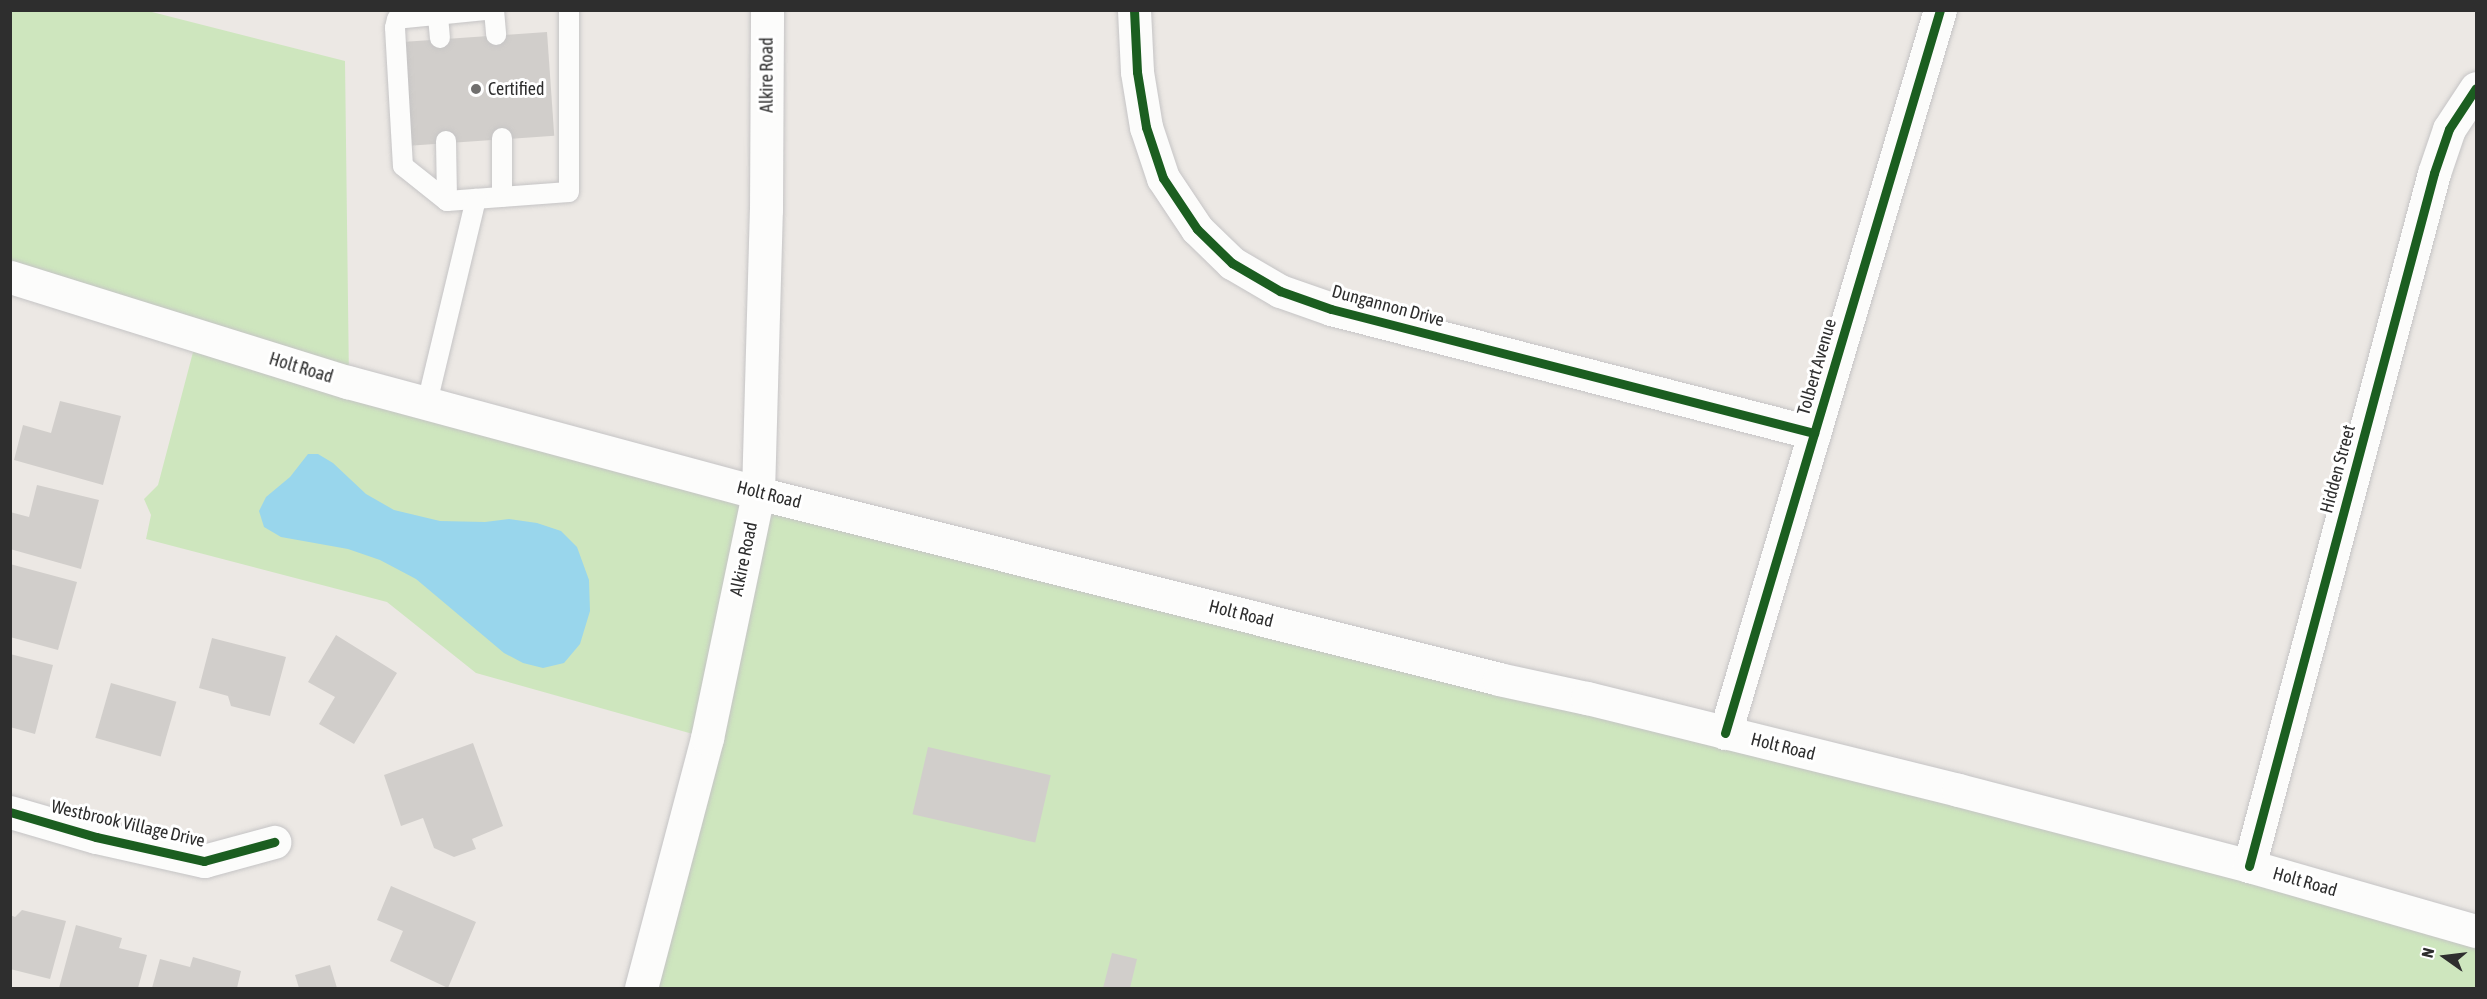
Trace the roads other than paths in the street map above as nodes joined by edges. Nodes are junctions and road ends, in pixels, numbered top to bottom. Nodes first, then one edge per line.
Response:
1 (485, 10) edge
2 (494, 10) edge
3 (569, 10) edge
4 (767, 10) edge
5 (1134, 10) edge
6 (1940, 10) edge
7 (438, 15) junction
8 (496, 35) dead end
9 (440, 38) dead end
10 (2476, 88) edge
11 (502, 138) dead end
12 (446, 141) dead end
13 (502, 197) junction
14 (476, 199) junction
15 (447, 201) junction
16 (10, 277) edge
17 (427, 403) junction
18 (1814, 433) junction
19 (758, 493) junction
20 (1725, 733) junction
21 (10, 812) edge
22 (274, 842) dead end
23 (2249, 866) junction
24 (2476, 931) edge
25 (641, 988) edge

1 - 7 lane
2 - 8 lane
3 - 13 lane
4 - 19 main road, Alkire Road
5 - 18 main road, Dungannon Drive
6 - 18 main road, Tolbert Avenue
7 - 9 lane
7 - 15 lane
10 - 23 main road, Hidden Street
11 - 13 lane
12 - 15 lane
13 - 14 lane
14 - 15 lane
14 - 17 lane
16 - 17 main road, Holt Road
17 - 19 main road, Holt Road
18 - 20 main road, Tolbert Avenue
19 - 20 main road, Holt Road
19 - 25 main road, Alkire Road
20 - 23 main road, Holt Road
21 - 22 main road, Westbrook Village Drive
23 - 24 main road, Holt Road

